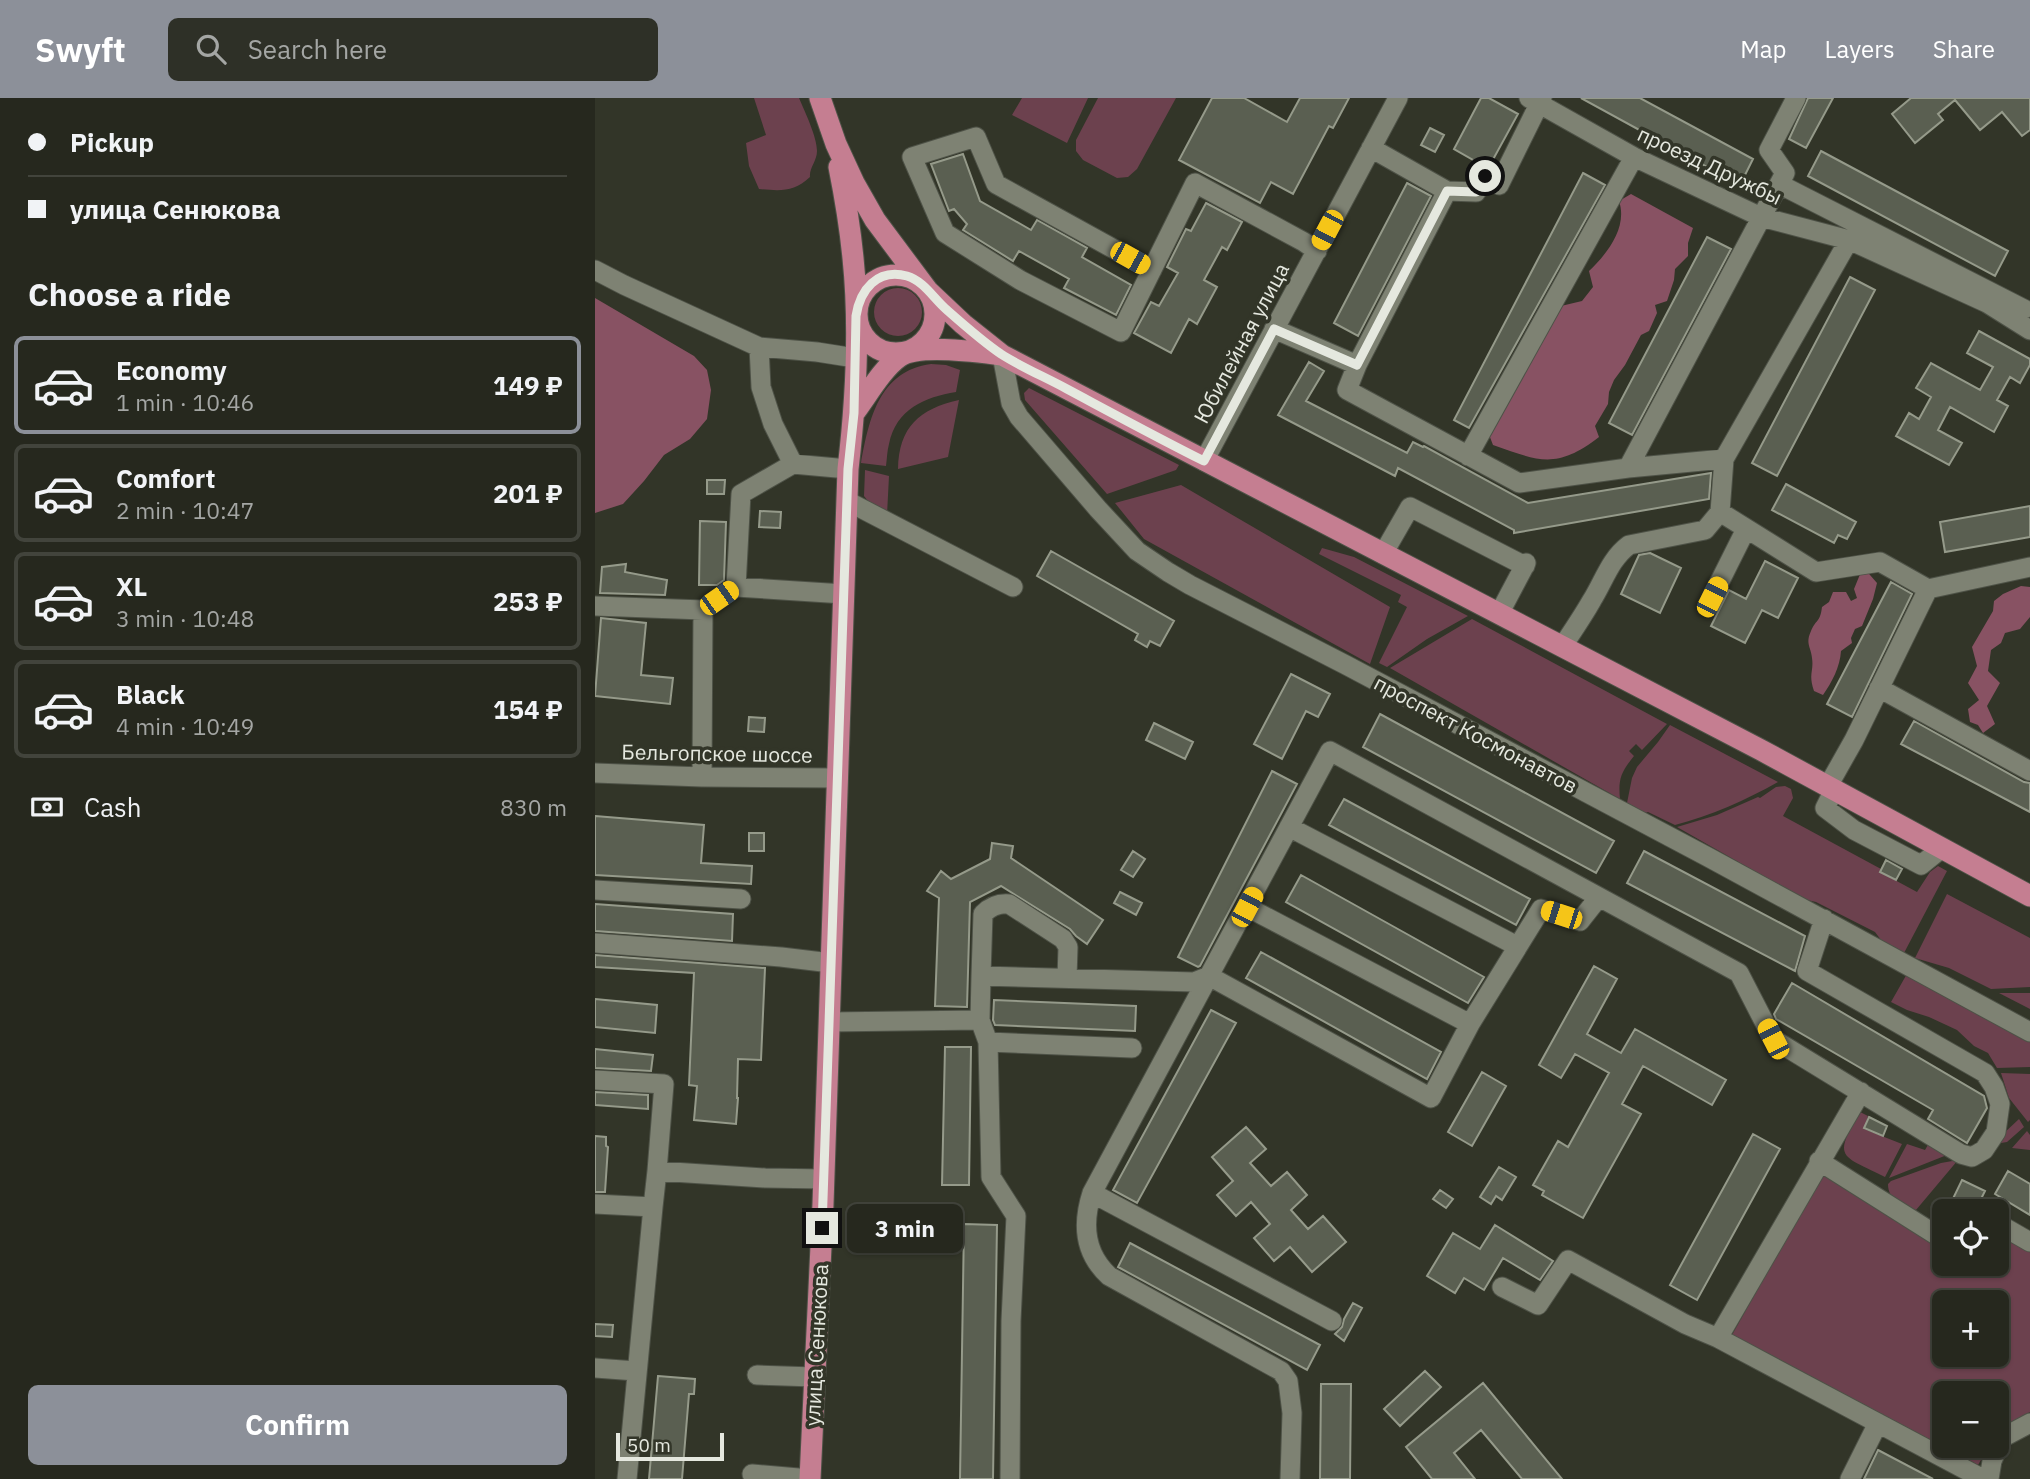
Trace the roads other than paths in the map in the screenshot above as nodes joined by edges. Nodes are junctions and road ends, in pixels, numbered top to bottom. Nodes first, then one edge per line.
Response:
1 (820, 98) edge
2 (1398, 98) edge
3 (1796, 98) edge
4 (1537, 100) edge
5 (836, 144) junction
6 (1371, 148) junction
7 (1634, 157) junction
8 (1779, 184) junction
9 (1447, 191) junction
10 (1761, 217) junction
11 (1849, 240) junction
12 (1317, 251) junction
13 (595, 270) edge
14 (1153, 270) junction
15 (928, 291) junction
16 (2025, 315) edge
17 (856, 316) junction
18 (1274, 329) junction
19 (759, 347) junction
20 (910, 351) junction
21 (1002, 355) junction
22 (855, 358) junction
23 (1357, 365) junction
24 (854, 413) junction
25 (1468, 456) junction
26 (1724, 460) junction
27 (1204, 461) junction
28 (793, 464) junction
29 (1628, 468) junction
30 (848, 469) junction
31 (847, 501) junction
32 (1720, 512) junction
33 (1747, 529) junction
34 (1383, 554) junction
35 (2030, 567) edge
36 (736, 587) junction
37 (1013, 587) dead end
38 (1928, 589) junction
39 (844, 594) junction
40 (1712, 597) dead end
41 (595, 606) edge
42 (703, 610) junction
43 (1499, 614) junction
44 (1562, 647) junction
45 (1879, 688) junction
46 (2030, 771) edge
47 (595, 773) edge
48 (702, 777) junction
49 (838, 778) junction
50 (1831, 788) junction
51 (1289, 827) junction
52 (595, 890) edge
53 (2030, 896) edge
54 (1599, 897) junction
55 (741, 899) dead end
56 (1247, 907) junction
57 (1824, 919) junction
58 (595, 943) edge
59 (1517, 946) junction
60 (831, 963) junction
61 (981, 976) junction
62 (1209, 976) junction
63 (1067, 978) junction
64 (980, 1020) junction
65 (829, 1022) junction
66 (1470, 1024) junction
67 (2030, 1032) edge
68 (989, 1042) junction
69 (1132, 1048) dead end
70 (595, 1080) edge
71 (1861, 1092) junction
72 (1819, 1161) junction
73 (657, 1171) junction
74 (824, 1179) junction
75 (1092, 1193) junction
76 (595, 1204) edge
77 (653, 1207) junction
78 (2009, 1230) edge
79 (1932, 1232) edge
80 (2030, 1242) edge
81 (1502, 1287) dead end
82 (1332, 1321) dead end
83 (1718, 1338) junction
84 (595, 1368) edge
85 (636, 1371) junction
86 (757, 1375) dead end
87 (814, 1377) junction
88 (1878, 1423) junction
89 (2030, 1423) edge
90 (752, 1474) dead end
91 (627, 1479) edge
92 (810, 1479) edge
93 (1010, 1479) edge
94 (1290, 1479) edge
95 (1850, 1479) edge
96 (1983, 1479) edge
97 (1989, 1479) edge

1 - 5 main road, улица Сенюкова
2 - 6 street, Юбилейная улица
3 - 8 street
4 - 7 street, проезд Дружбы
4 - 9 street
5 - 15 main road, улица Сенюкова
5 - 17 main road, улица Сенюкова
6 - 9 street
6 - 12 street, Юбилейная улица
7 - 10 street, проезд Дружбы
7 - 25 street
8 - 10 street
8 - 16 street
9 - 23 street
10 - 11 street, проезд Дружбы
10 - 29 street
11 - 16 street, проезд Дружбы
11 - 26 street
12 - 14 street
12 - 18 street, Юбилейная улица
13 - 19 street
14 - 14 street
15 - 17 main road, улица Сенюкова
15 - 20 main road, улица Сенюкова
15 - 21 main road
17 - 20 main road, улица Сенюкова
17 - 22 main road, улица Сенюкова
18 - 23 street
18 - 27 street, Юбилейная улица
19 - 22 street
19 - 28 street
20 - 21 main road
20 - 24 main road, улица Сенюкова
21 - 27 main road
21 - 57 street, проспект Космонавтов
22 - 24 main road, улица Сенюкова
23 - 25 street
24 - 30 main road, улица Сенюкова
25 - 29 street
26 - 29 street
26 - 32 street
27 - 34 main road
28 - 30 street
28 - 36 street
30 - 31 main road, улица Сенюкова
31 - 37 street
31 - 39 main road, улица Сенюкова
32 - 33 street
32 - 44 street
33 - 38 street
33 - 40 street
34 - 43 main road
34 - 43 street
35 - 38 street
36 - 39 street
36 - 42 street
38 - 45 street
39 - 49 main road, улица Сенюкова
41 - 42 street
42 - 48 street
43 - 44 main road
44 - 50 main road
45 - 46 street
45 - 50 street
47 - 48 street, Бельгопское шоссе
48 - 49 street, Бельгопское шоссе
49 - 60 main road, улица Сенюкова
50 - 53 main road
51 - 54 street
51 - 56 street
51 - 59 street
52 - 55 street
54 - 59 street
54 - 71 street
56 - 62 street
56 - 66 street
57 - 67 street, проспект Космонавтов
57 - 71 street
58 - 60 street
59 - 66 street
60 - 65 main road, улица Сенюкова
61 - 63 street
61 - 63 street
61 - 64 street
62 - 63 street
62 - 66 street
62 - 75 street
64 - 65 street
64 - 68 street
65 - 74 main road, улица Сенюкова
68 - 69 street
68 - 93 street
70 - 73 street
71 - 72 street
72 - 79 street
72 - 83 street
73 - 74 street
73 - 77 street
74 - 87 main road, улица Сенюкова
75 - 82 street
75 - 94 street
76 - 77 street
77 - 85 street
78 - 80 street
81 - 83 street
83 - 88 street
84 - 85 street
85 - 91 street
86 - 87 street
87 - 92 main road, улица Сенюкова
88 - 95 street
88 - 96 street
89 - 97 street
90 - 92 street

